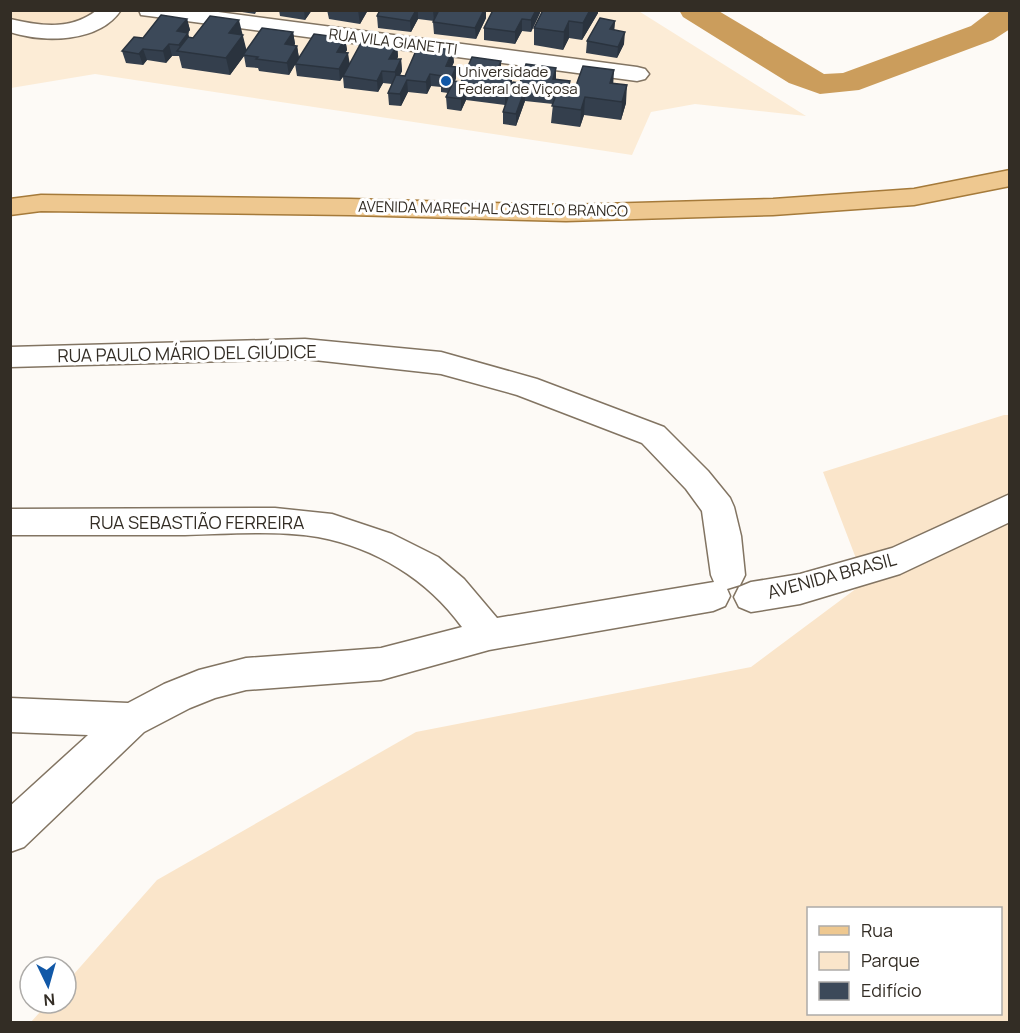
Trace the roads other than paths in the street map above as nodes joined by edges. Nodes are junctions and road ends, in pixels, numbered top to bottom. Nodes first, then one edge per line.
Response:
1 (111, 10) edge
2 (149, 10) edge
3 (10, 25) edge
4 (637, 74) dead end
5 (1010, 178) edge
6 (10, 207) edge
7 (10, 357) edge
8 (1010, 507) edge
9 (10, 522) edge
10 (731, 589) junction
11 (489, 635) junction
12 (10, 715) edge
13 (131, 720) junction
14 (10, 833) edge

1 - 3 street
2 - 4 street, RUA VILA GIANETTI
5 - 6 main road, AVENIDA MARECHAL CASTELO BRANCO
7 - 10 street, RUA PAULO MÁRIO DEL GIÚDICE
8 - 10 street, AVENIDA BRASIL
9 - 11 street, RUA SEBASTIÃO FERREIRA
10 - 11 street
11 - 13 street
12 - 13 street
13 - 14 street

